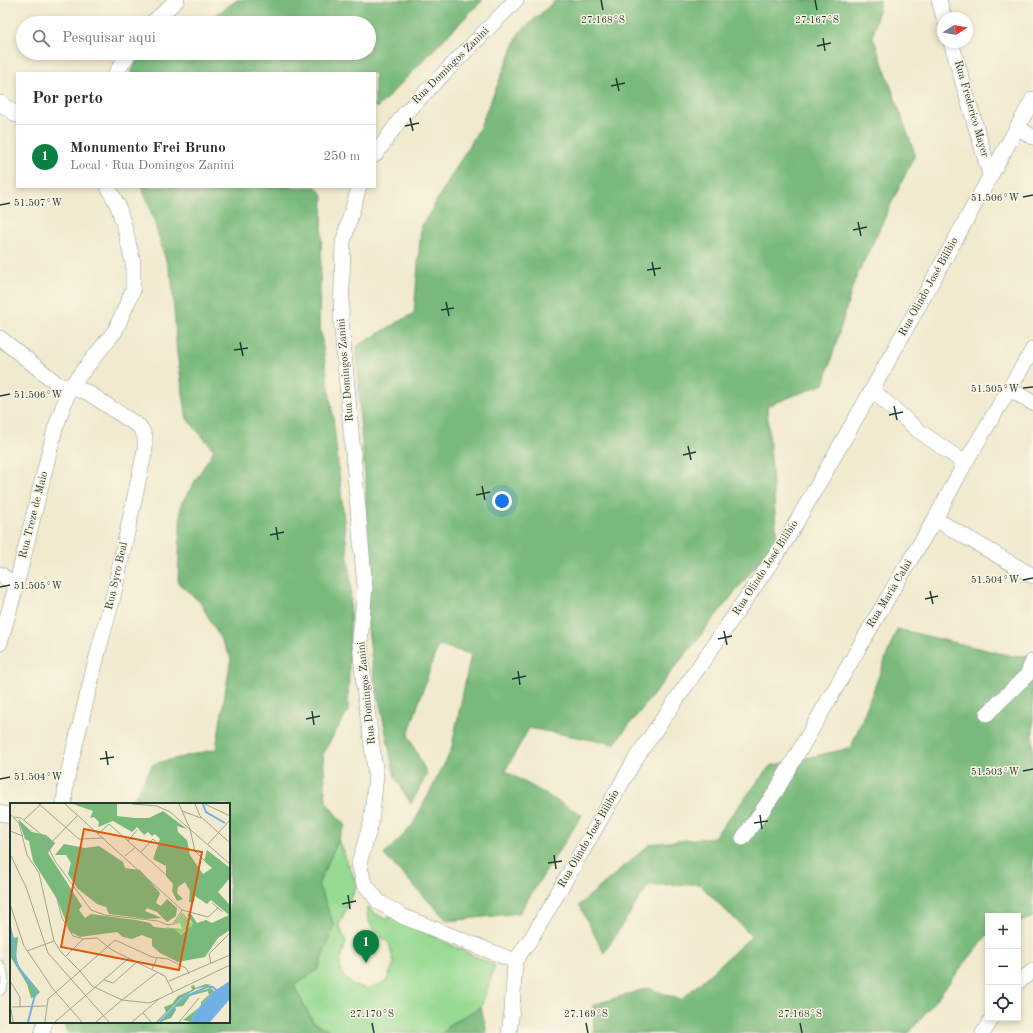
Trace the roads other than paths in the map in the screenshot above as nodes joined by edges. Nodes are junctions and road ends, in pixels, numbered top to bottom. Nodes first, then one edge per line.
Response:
1 (177, 0) edge
2 (516, 0) edge
3 (939, 0) edge
4 (942, 12) edge
5 (160, 16) edge
6 (953, 48) edge
7 (124, 60) edge
8 (117, 72) edge
9 (1033, 99) edge
10 (0, 103) edge
11 (16, 114) edge
12 (1017, 127) junction
13 (1033, 137) edge
14 (376, 154) edge
15 (990, 175) junction
16 (109, 188) edge
17 (359, 188) edge
18 (0, 338) edge
19 (1033, 349) edge
20 (70, 387) junction
21 (1009, 389) junction
22 (872, 390) junction
23 (1033, 403) edge
24 (965, 463) junction
25 (935, 519) junction
26 (0, 574) edge
27 (1033, 576) edge
28 (16, 586) junction
29 (0, 643) edge
30 (1033, 660) edge
31 (987, 714) dead end
32 (64, 803) edge
33 (0, 813) edge
34 (10, 816) edge
35 (743, 838) dead end
36 (515, 961) junction
37 (0, 964) edge
38 (1033, 971) edge
39 (1021, 980) edge
40 (0, 992) edge
41 (990, 1021) edge
42 (45, 1023) edge
43 (42, 1033) edge
44 (509, 1033) edge
45 (983, 1033) edge

1 - 5 street
2 - 14 street, Rua Domingos Zanini
3 - 4 street
6 - 15 street, Rua Frederico Mayer
7 - 8 street
9 - 12 street, Rua Olindo José Bilibio
10 - 11 street
12 - 13 street
12 - 15 street, Rua Olindo José Bilibio
15 - 22 street, Rua Olindo José Bilibio
16 - 20 street, Rua Treze de Maio
17 - 36 street, Rua Domingos Zanini
18 - 20 street, Rua Syro Beal
19 - 21 street, Rua Maria Calai
20 - 28 street, Rua Treze de Maio
20 - 32 street, Rua Syro Beal
21 - 23 street
21 - 24 street, Rua Maria Calai
22 - 24 street
22 - 36 street, Rua Olindo José Bilibio
24 - 25 street, Rua Maria Calai
25 - 27 street
25 - 35 street, Rua Maria Calai
26 - 28 street
28 - 29 street, Rua Treze de Maio
30 - 31 street
33 - 34 street
36 - 44 street
37 - 40 lane
38 - 39 street
41 - 45 street
42 - 43 street

